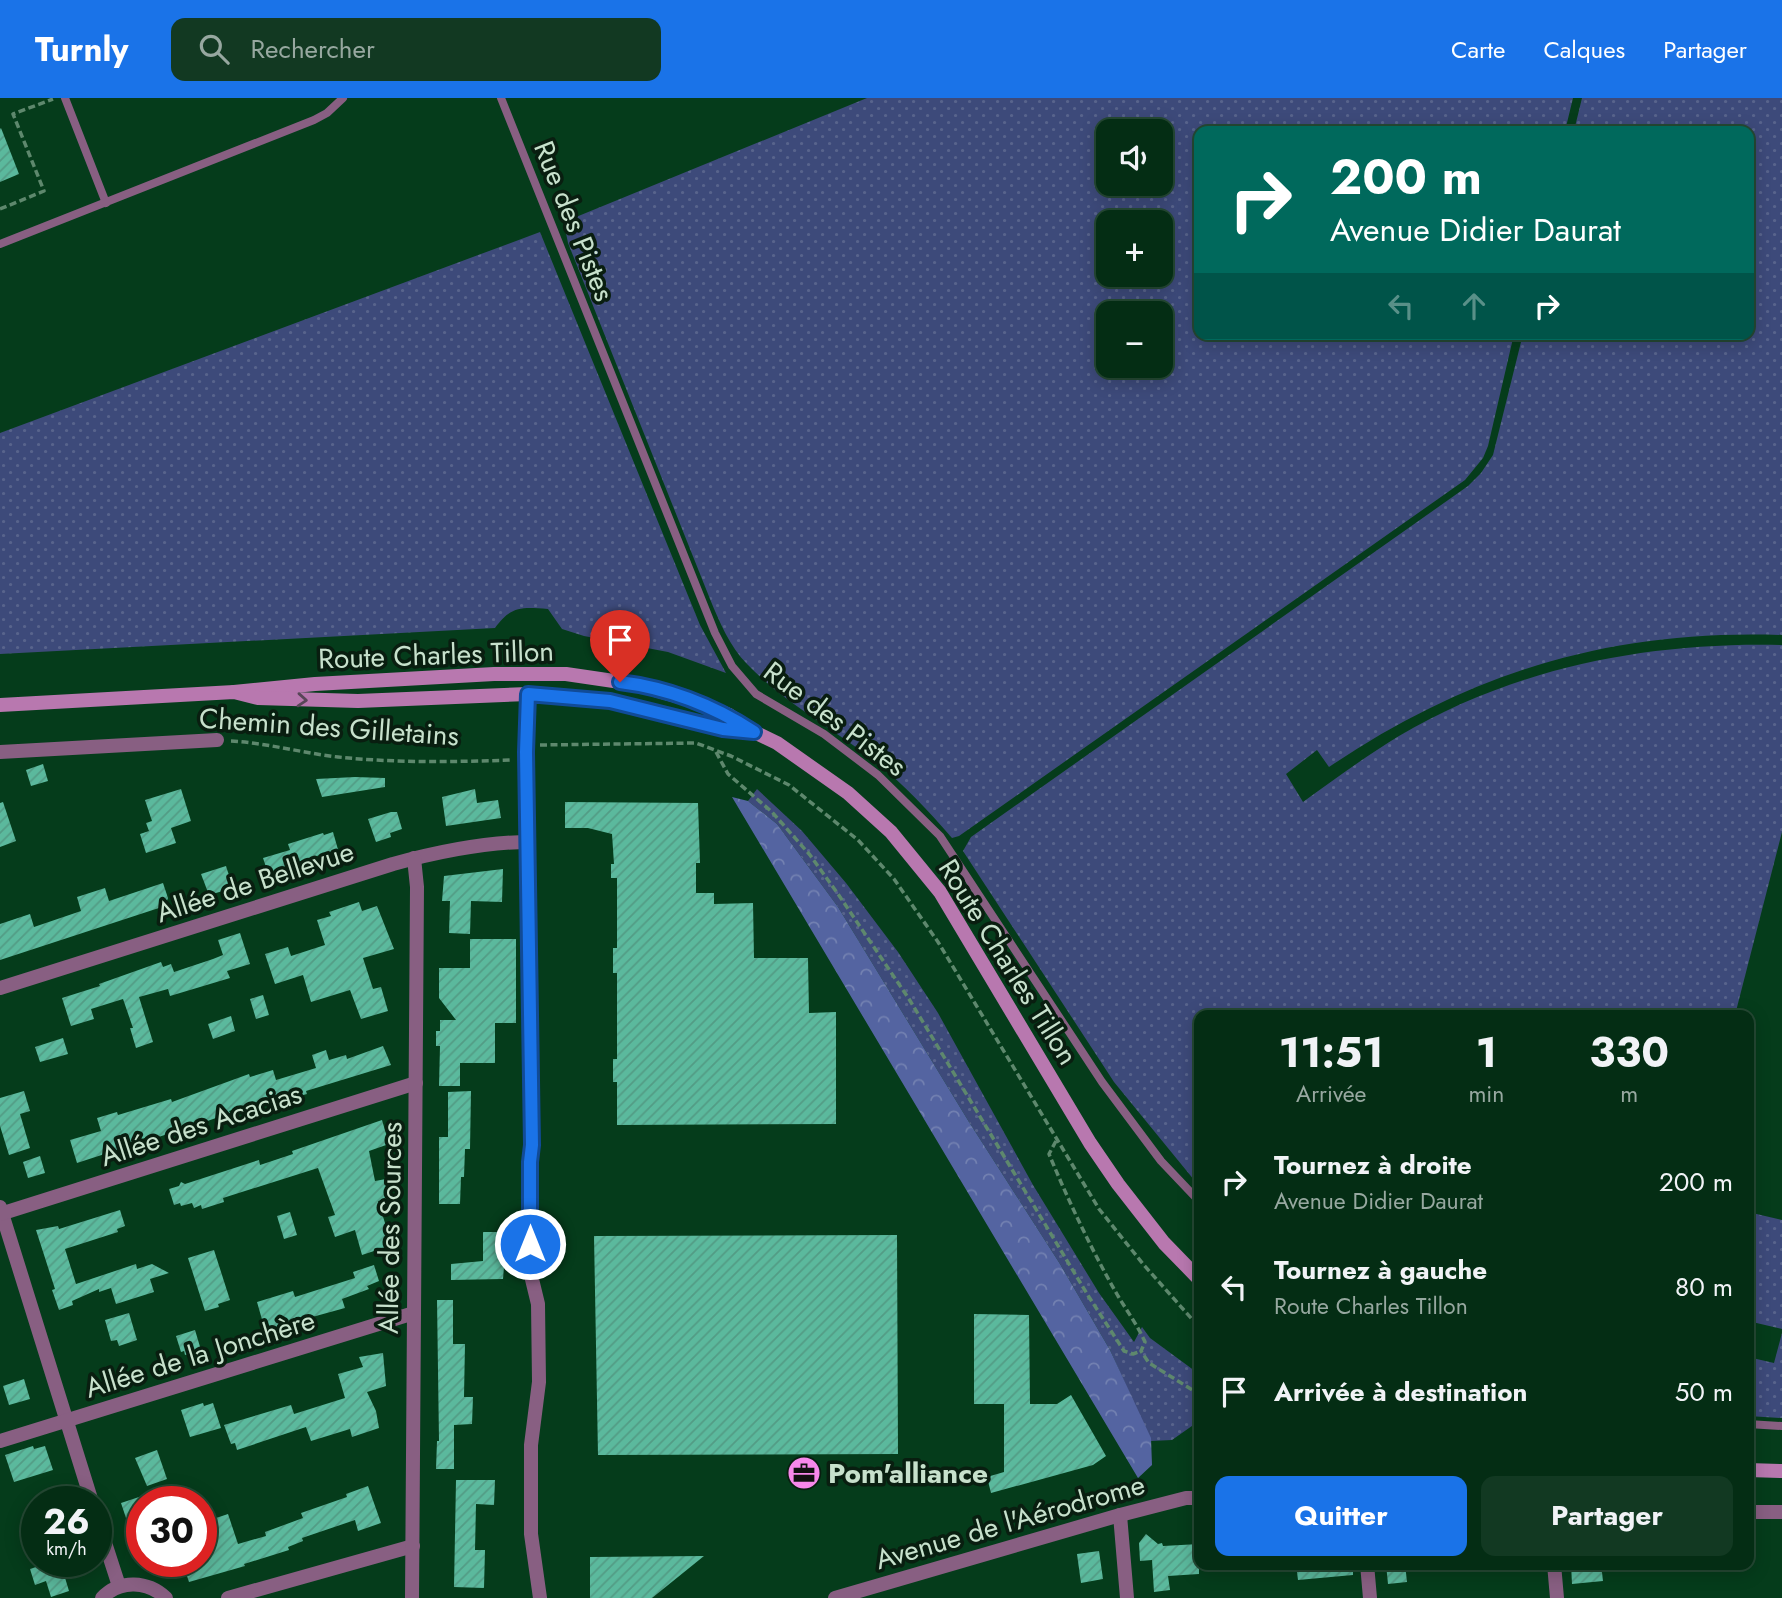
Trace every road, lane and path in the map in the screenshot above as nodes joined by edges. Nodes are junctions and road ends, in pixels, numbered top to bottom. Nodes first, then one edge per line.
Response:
1 (55, 98) edge
2 (65, 98) edge
3 (343, 98) edge
4 (501, 98) edge
5 (106, 203) junction
6 (0, 209) edge
7 (0, 244) edge
8 (234, 692) junction
9 (528, 694) junction
10 (0, 705) edge
11 (754, 732) junction
12 (218, 740) joint
13 (715, 750) junction
14 (0, 752) edge
15 (526, 752) junction
16 (529, 842) junction
17 (415, 858) junction
18 (0, 988) edge
19 (416, 1083) junction
20 (1056, 1141) junction
21 (1194, 1196) edge
22 (1, 1212) edge
23 (1194, 1274) edge
24 (414, 1313) junction
25 (1194, 1321) edge
26 (1140, 1351) junction
27 (1194, 1391) edge
28 (66, 1420) junction
29 (1754, 1424) edge
30 (1782, 1426) edge
31 (0, 1441) edge
32 (1754, 1470) edge
33 (1782, 1471) edge
34 (87, 1486) edge
35 (1194, 1498) edge
36 (1754, 1512) edge
37 (1782, 1512) edge
38 (1120, 1515) junction
39 (413, 1546) junction
40 (112, 1564) edge
41 (1368, 1570) edge
42 (1555, 1570) edge
43 (119, 1586) junction
44 (102, 1598) edge
45 (166, 1598) edge
46 (228, 1598) edge
47 (412, 1598) edge
48 (540, 1598) edge
49 (835, 1598) edge
50 (1127, 1598) edge
51 (1370, 1598) edge
52 (1557, 1598) edge

1 - 6 path
2 - 5 lane
3 - 5 lane
4 - 21 lane, Rue des Pistes
5 - 7 lane
8 -> 9 main road
8 - 10 main road
8 - 11 main road, Route Charles Tillon
9 - 11 main road
9 - 15 street
11 - 23 main road, Route Charles Tillon
12 - 14 street, Chemin des Gilletains
12 - 15 path, Chemin des Gilletains
13 - 15 path, Chemin des Gilletains
13 - 20 path, Chemin des Gilletains
13 - 26 path
15 - 16 street
16 - 17 street, Allée de Bellevue
16 - 48 street
17 - 18 street, Allée de Bellevue
17 - 19 street, Allée des Sources
19 - 22 street, Allée des Acacias
19 - 24 street, Allée des Sources
20 - 25 path, Chemin des Gilletains
20 - 26 path
22 - 28 street
24 - 28 street, Allée de la Jonchère
24 - 39 street, Allée des Sources
26 - 27 path
28 - 31 street, Allée de la Jonchère
28 - 34 street
29 - 30 lane
32 - 33 main road
35 - 38 street, Avenue de l'Aérodrome
36 - 37 street
38 - 49 street, Avenue de l'Aérodrome
38 - 50 street
39 - 46 street
39 - 47 street, Allée des Sources
40 - 43 street
41 - 51 street
42 - 52 street
43 - 44 street
43 - 45 street

